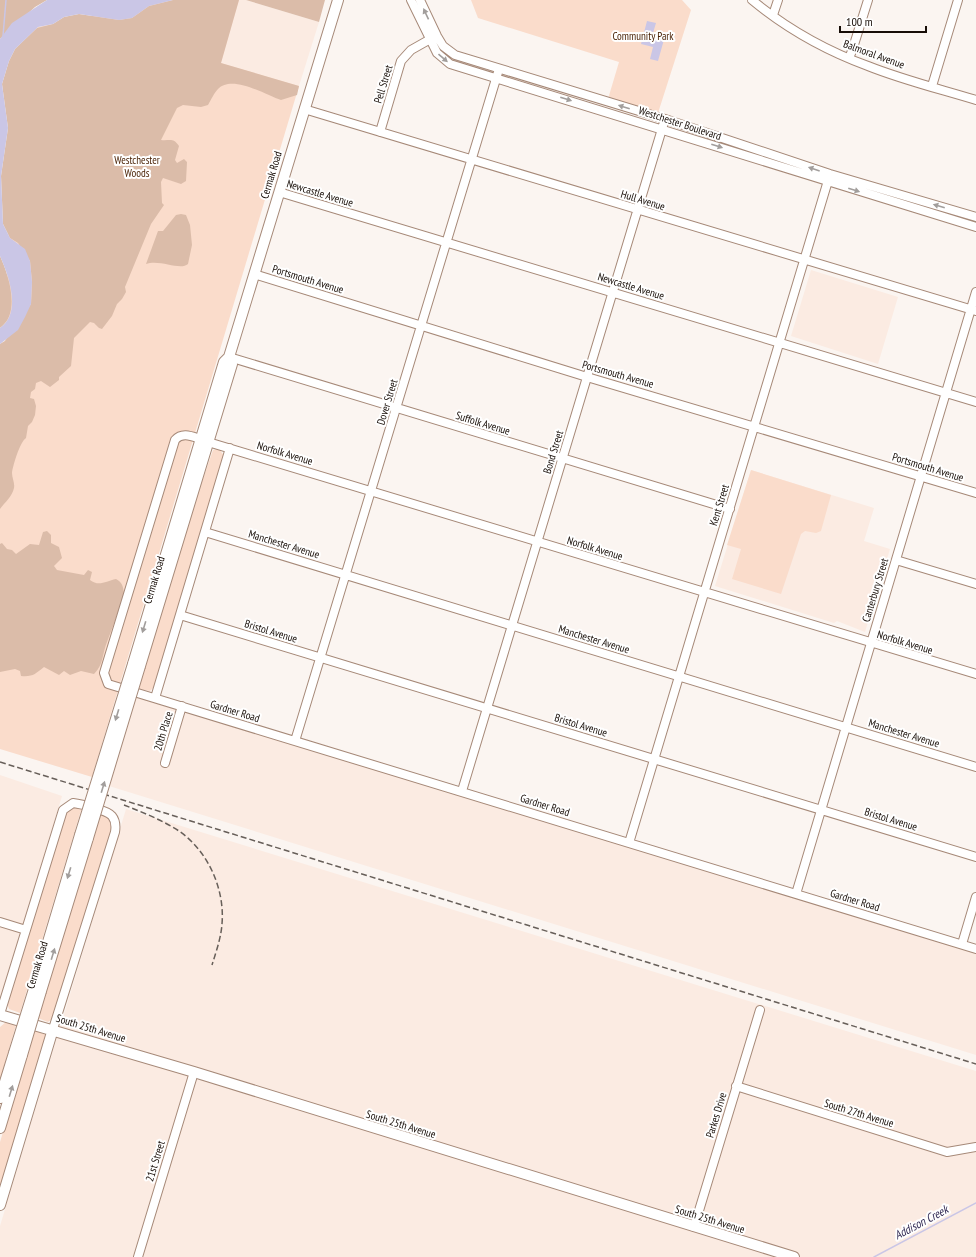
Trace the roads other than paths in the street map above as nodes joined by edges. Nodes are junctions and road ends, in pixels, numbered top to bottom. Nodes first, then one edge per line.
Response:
1 (338, 0) edge
2 (411, 0) edge
3 (420, 0) edge
4 (752, 0) edge
5 (778, 0) edge
6 (868, 0) edge
7 (958, 0) edge
8 (773, 15) junction
9 (433, 37) junction
10 (848, 58) junction
11 (499, 69) junction
12 (497, 78) junction
13 (932, 86) junction
14 (976, 100) edge
15 (304, 109) junction
16 (665, 119) junction
17 (663, 128) junction
18 (380, 132) junction
19 (472, 160) junction
20 (829, 178) junction
21 (279, 192) junction
22 (638, 210) junction
23 (976, 217) edge
24 (976, 227) edge
25 (447, 243) junction
26 (804, 260) junction
27 (254, 274) junction
28 (976, 292) edge
29 (613, 293) junction
30 (973, 310) edge
31 (421, 325) junction
32 (780, 343) junction
33 (229, 358) junction
34 (587, 377) junction
35 (946, 393) junction
36 (976, 402) edge
37 (396, 408) junction
38 (754, 426) junction
39 (204, 440) junction
40 (230, 448) junction
41 (563, 459) junction
42 (921, 476) junction
43 (371, 491) junction
44 (976, 492) edge
45 (730, 509) junction
46 (205, 532) junction
47 (538, 542) junction
48 (896, 560) junction
49 (346, 574) junction
50 (976, 584) edge
51 (704, 593) junction
52 (180, 615) junction
53 (512, 625) junction
54 (871, 643) junction
55 (320, 657) junction
56 (976, 674) edge
57 (679, 676) junction
58 (108, 684) joint
59 (155, 698) junction
60 (182, 706) junction
61 (488, 708) junction
62 (846, 727) junction
63 (295, 741) junction
64 (655, 758) junction
65 (165, 763) dead end
66 (976, 767) edge
67 (462, 791) junction
68 (821, 810) junction
69 (629, 843) junction
70 (976, 857) edge
71 (796, 894) junction
72 (976, 897) edge
73 (0, 922) edge
74 (26, 930) junction
75 (962, 944) junction
76 (976, 949) edge
77 (760, 1010) dead end
78 (0, 1014) edge
79 (53, 1029) junction
80 (18, 1054) junction
81 (194, 1072) junction
82 (736, 1086) junction
83 (0, 1098) edge
84 (0, 1128) edge
85 (976, 1148) edge
86 (0, 1205) edge
87 (694, 1226) junction
88 (138, 1257) edge
89 (794, 1257) edge

1 - 15 main road, Cermak Road
2 - 9 street, Westchester Boulevard
9 -> 3 street, Westchester Boulevard
4 - 8 street, Balmoral Avenue
5 - 8 street
6 - 10 street
7 - 13 street
8 - 10 street, Balmoral Avenue
9 - 11 street, Westchester Boulevard
9 -> 12 street, Westchester Boulevard
9 - 18 street, Pell Street
10 - 13 street, Balmoral Avenue
11 - 12 street, Dover Street
16 -> 11 street, Westchester Boulevard
12 -> 17 street, Westchester Boulevard
12 - 19 street, Dover Street
13 - 14 street, Balmoral Avenue
15 - 18 street, Hull Avenue
15 - 21 main road, Cermak Road
16 - 17 street, Bond Street
20 -> 16 street, Westchester Boulevard
17 -> 20 street, Westchester Boulevard
17 - 22 street, Bond Street
18 - 19 street, Hull Avenue
19 - 22 street, Hull Avenue
19 - 25 street, Dover Street
23 -> 20 street, Westchester Boulevard
20 -> 24 street, Westchester Boulevard
20 - 26 street, Kent Street
21 - 25 street, Newcastle Avenue
21 - 27 main road, Cermak Road
22 - 26 street, Hull Avenue
22 - 29 street, Bond Street
25 - 29 street, Newcastle Avenue
25 - 31 street, Dover Street
26 - 30 street, Hull Avenue
26 - 32 street, Kent Street
27 - 31 street, Portsmouth Avenue
27 - 33 main road, Cermak Road
28 - 30 street, Canterbury Street
29 - 32 street, Newcastle Avenue
29 - 34 street, Bond Street
30 - 35 street, Canterbury Street
31 - 34 street, Portsmouth Avenue
31 - 37 street, Dover Street
32 - 35 street, Newcastle Avenue
32 - 38 street, Kent Street
33 - 37 street, Suffolk Avenue
33 - 39 main road, Cermak Road
34 - 38 street, Portsmouth Avenue
34 - 41 street, Bond Street
35 - 36 street, Newcastle Avenue
35 - 42 street, Canterbury Street
37 - 41 street, Suffolk Avenue
37 - 43 street, Dover Street
38 - 42 street, Portsmouth Avenue
38 - 45 street, Kent Street
39 - 40 street, Norfolk Avenue
39 - 58 street, Cermak Road
39 - 80 main road, Cermak Road, bridge
40 - 43 street, Norfolk Avenue
40 - 46 street
41 - 45 street, Suffolk Avenue
41 - 47 street, Bond Street
42 - 44 street, Portsmouth Avenue
42 - 48 street, Canterbury Street
43 - 47 street, Norfolk Avenue
43 - 49 street, Dover Street
45 - 51 street, Kent Street
46 - 49 street, Manchester Avenue
46 - 52 street
47 - 51 street, Norfolk Avenue
47 - 53 street, Bond Street
48 - 50 street
48 - 54 street, Canterbury Street
49 - 53 street, Manchester Avenue
49 - 55 street, Dover Street
51 - 54 street, Norfolk Avenue
51 - 57 street, Kent Street
52 - 55 street, Bristol Avenue
52 - 59 street
53 - 57 street, Manchester Avenue
53 - 61 street, Bond Street
54 - 56 street, Norfolk Avenue
54 - 62 street, Canterbury Street
55 - 61 street, Bristol Avenue
55 - 63 street, Dover Street
57 - 62 street, Manchester Avenue
57 - 64 street, Kent Street
58 - 59 street, Gardner Road
59 - 60 street, Gardner Road
60 - 63 street, Gardner Road
60 - 65 street, 20th Place
61 - 64 street, Bristol Avenue
61 - 67 street, Bond Street
62 - 66 street, Manchester Avenue
62 - 68 street, Canterbury Street
63 - 67 street, Gardner Road
64 - 68 street, Bristol Avenue
64 - 69 street, Kent Street
67 - 69 street, Gardner Road
68 - 70 street, Bristol Avenue
68 - 71 street, Canterbury Street
69 - 71 street, Gardner Road
71 - 75 street, Gardner Road
72 - 75 street
73 - 74 street
74 - 78 street, Cermak Road
74 - 79 street, Cermak Road
75 - 76 street, Gardner Road
77 - 82 street, Parkes Drive
78 - 79 main road, South 25th Avenue
79 - 81 main road, South 25th Avenue
79 - 86 main road
80 - 83 main road, Cermak Road
84 -> 80 main road, Cermak Road
81 - 87 main road, South 25th Avenue
81 - 88 street, 21st Street
82 - 85 street, South 27th Avenue
82 - 87 street, Parkes Drive
87 - 89 main road, South 25th Avenue

